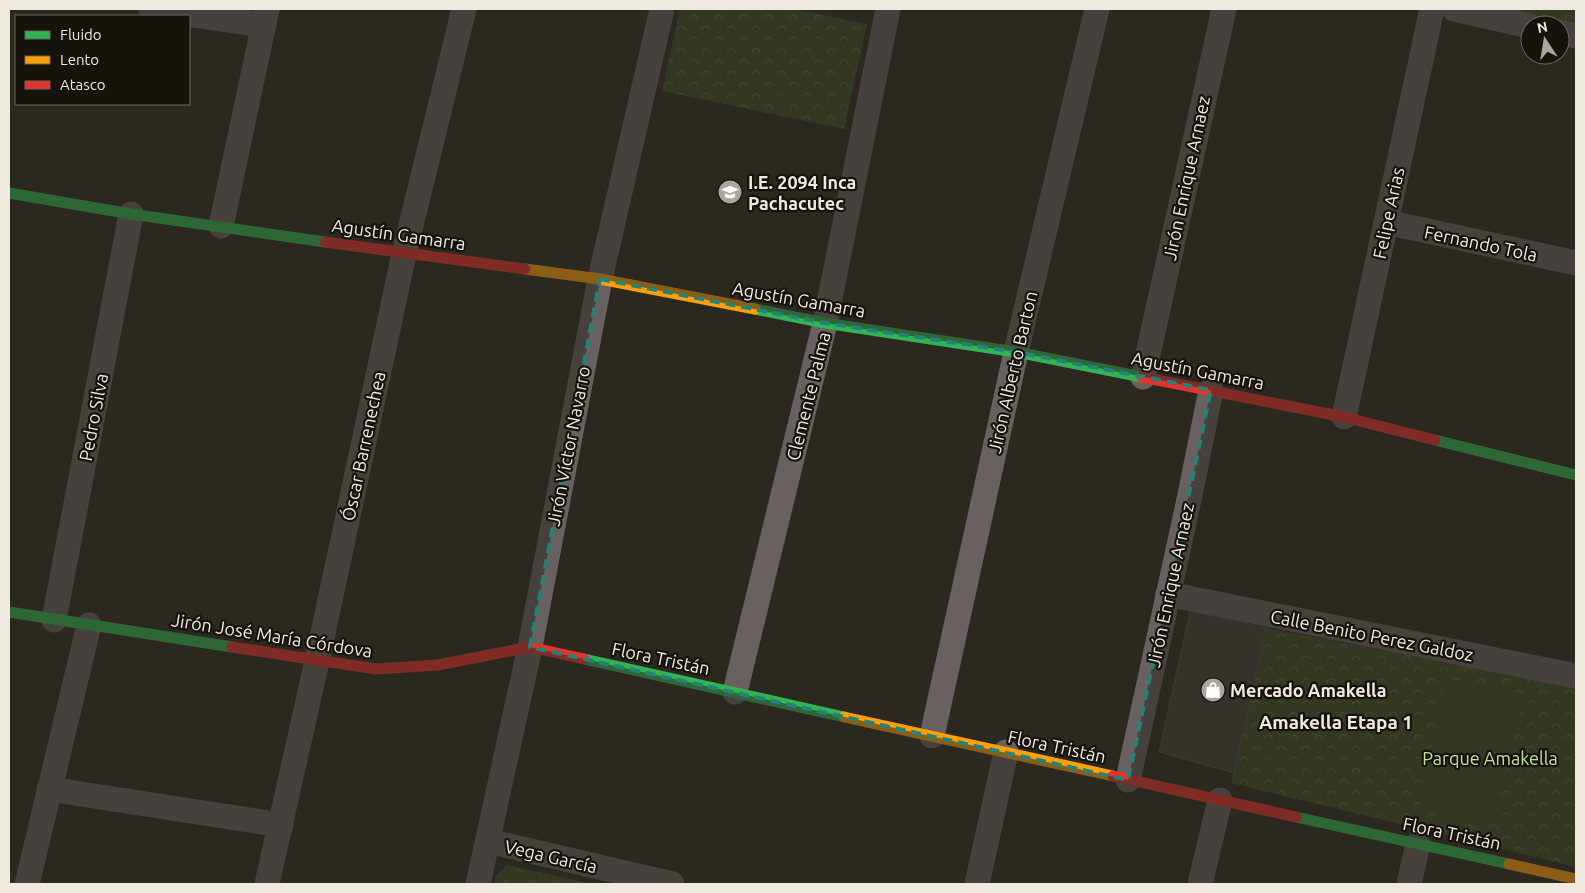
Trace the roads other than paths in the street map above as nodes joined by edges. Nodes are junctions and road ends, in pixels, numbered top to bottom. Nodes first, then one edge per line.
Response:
1 (151, 9) edge
2 (464, 9) edge
3 (662, 9) edge
4 (1097, 9) edge
5 (1224, 9) edge
6 (1432, 9) edge
7 (1454, 9) edge
8 (881, 10) edge
9 (266, 17) edge
10 (1520, 24) edge
11 (9, 193) edge
12 (132, 214) junction
13 (1386, 222) junction
14 (221, 226) junction
15 (404, 254) junction
16 (1576, 263) edge
17 (600, 279) junction
18 (825, 323) junction
19 (1016, 352) junction
20 (1143, 377) junction
21 (1211, 390) junction
22 (1344, 417) junction
23 (1576, 475) edge
24 (1168, 594) junction
25 (9, 612) edge
26 (54, 620) junction
27 (89, 625) junction
28 (530, 647) junction
29 (317, 661) junction
30 (1576, 676) edge
31 (735, 692) junction
32 (932, 736) junction
33 (1006, 752) junction
34 (1128, 780) junction
35 (49, 790) junction
36 (1220, 800) junction
37 (281, 825) junction
38 (488, 841) junction
39 (1418, 844) junction
40 (1576, 879) edge
41 (26, 884) edge
42 (267, 884) edge
43 (478, 884) edge
44 (672, 884) edge
45 (977, 884) edge
46 (1200, 884) edge
47 (1409, 884) edge

1 - 9 street
2 - 15 street, Óscar Barrenechea
3 - 17 street, Jirón Víctor Navarro
4 - 19 street, Jirón Alberto Barton
5 - 20 street, Jirón Enrique Arnaez
6 - 13 street, Felipe Arias
7 - 10 street
8 - 18 street, Clemente Palma
9 - 14 street
11 - 12 street, Agustín Gamarra
12 - 14 street, Agustín Gamarra
12 - 26 street, Pedro Silva
13 - 16 street, Fernando Tola
13 - 22 street, Felipe Arias
14 - 15 street, Agustín Gamarra
15 - 17 street, Agustín Gamarra
15 - 29 street, Óscar Barrenechea
17 - 18 street, Agustín Gamarra
17 - 28 street, Jirón Víctor Navarro
18 - 19 street, Agustín Gamarra
18 - 31 street, Clemente Palma
19 - 20 street, Agustín Gamarra
19 - 32 street, Jirón Alberto Barton
20 - 21 street, Agustín Gamarra
21 - 22 street, Agustín Gamarra
21 - 24 street, Jirón Enrique Arnaez
22 - 23 street, Agustín Gamarra
24 - 30 street, Calle Benito Perez Galdoz
24 - 34 street, Jirón Enrique Arnaez
25 - 26 street, Jirón José María Córdova
26 - 27 street, Jirón José María Córdova
27 - 29 street, Jirón José María Córdova
27 - 35 street
28 - 29 street, Jirón José María Córdova
28 - 31 street, Flora Tristán
28 - 38 street, Jirón Víctor Navarro
29 - 37 street, Óscar Barrenechea
31 - 32 street, Flora Tristán
32 - 33 street, Flora Tristán
33 - 34 street, Flora Tristán
33 - 45 street
34 - 36 street, Flora Tristán
35 - 37 street
35 - 41 street
36 - 39 street, Flora Tristán
36 - 46 street
37 - 42 street, Óscar Barrenechea
38 - 43 street, Jirón Víctor Navarro
38 - 44 street, Vega García
39 - 40 street, Flora Tristán
39 - 47 street

